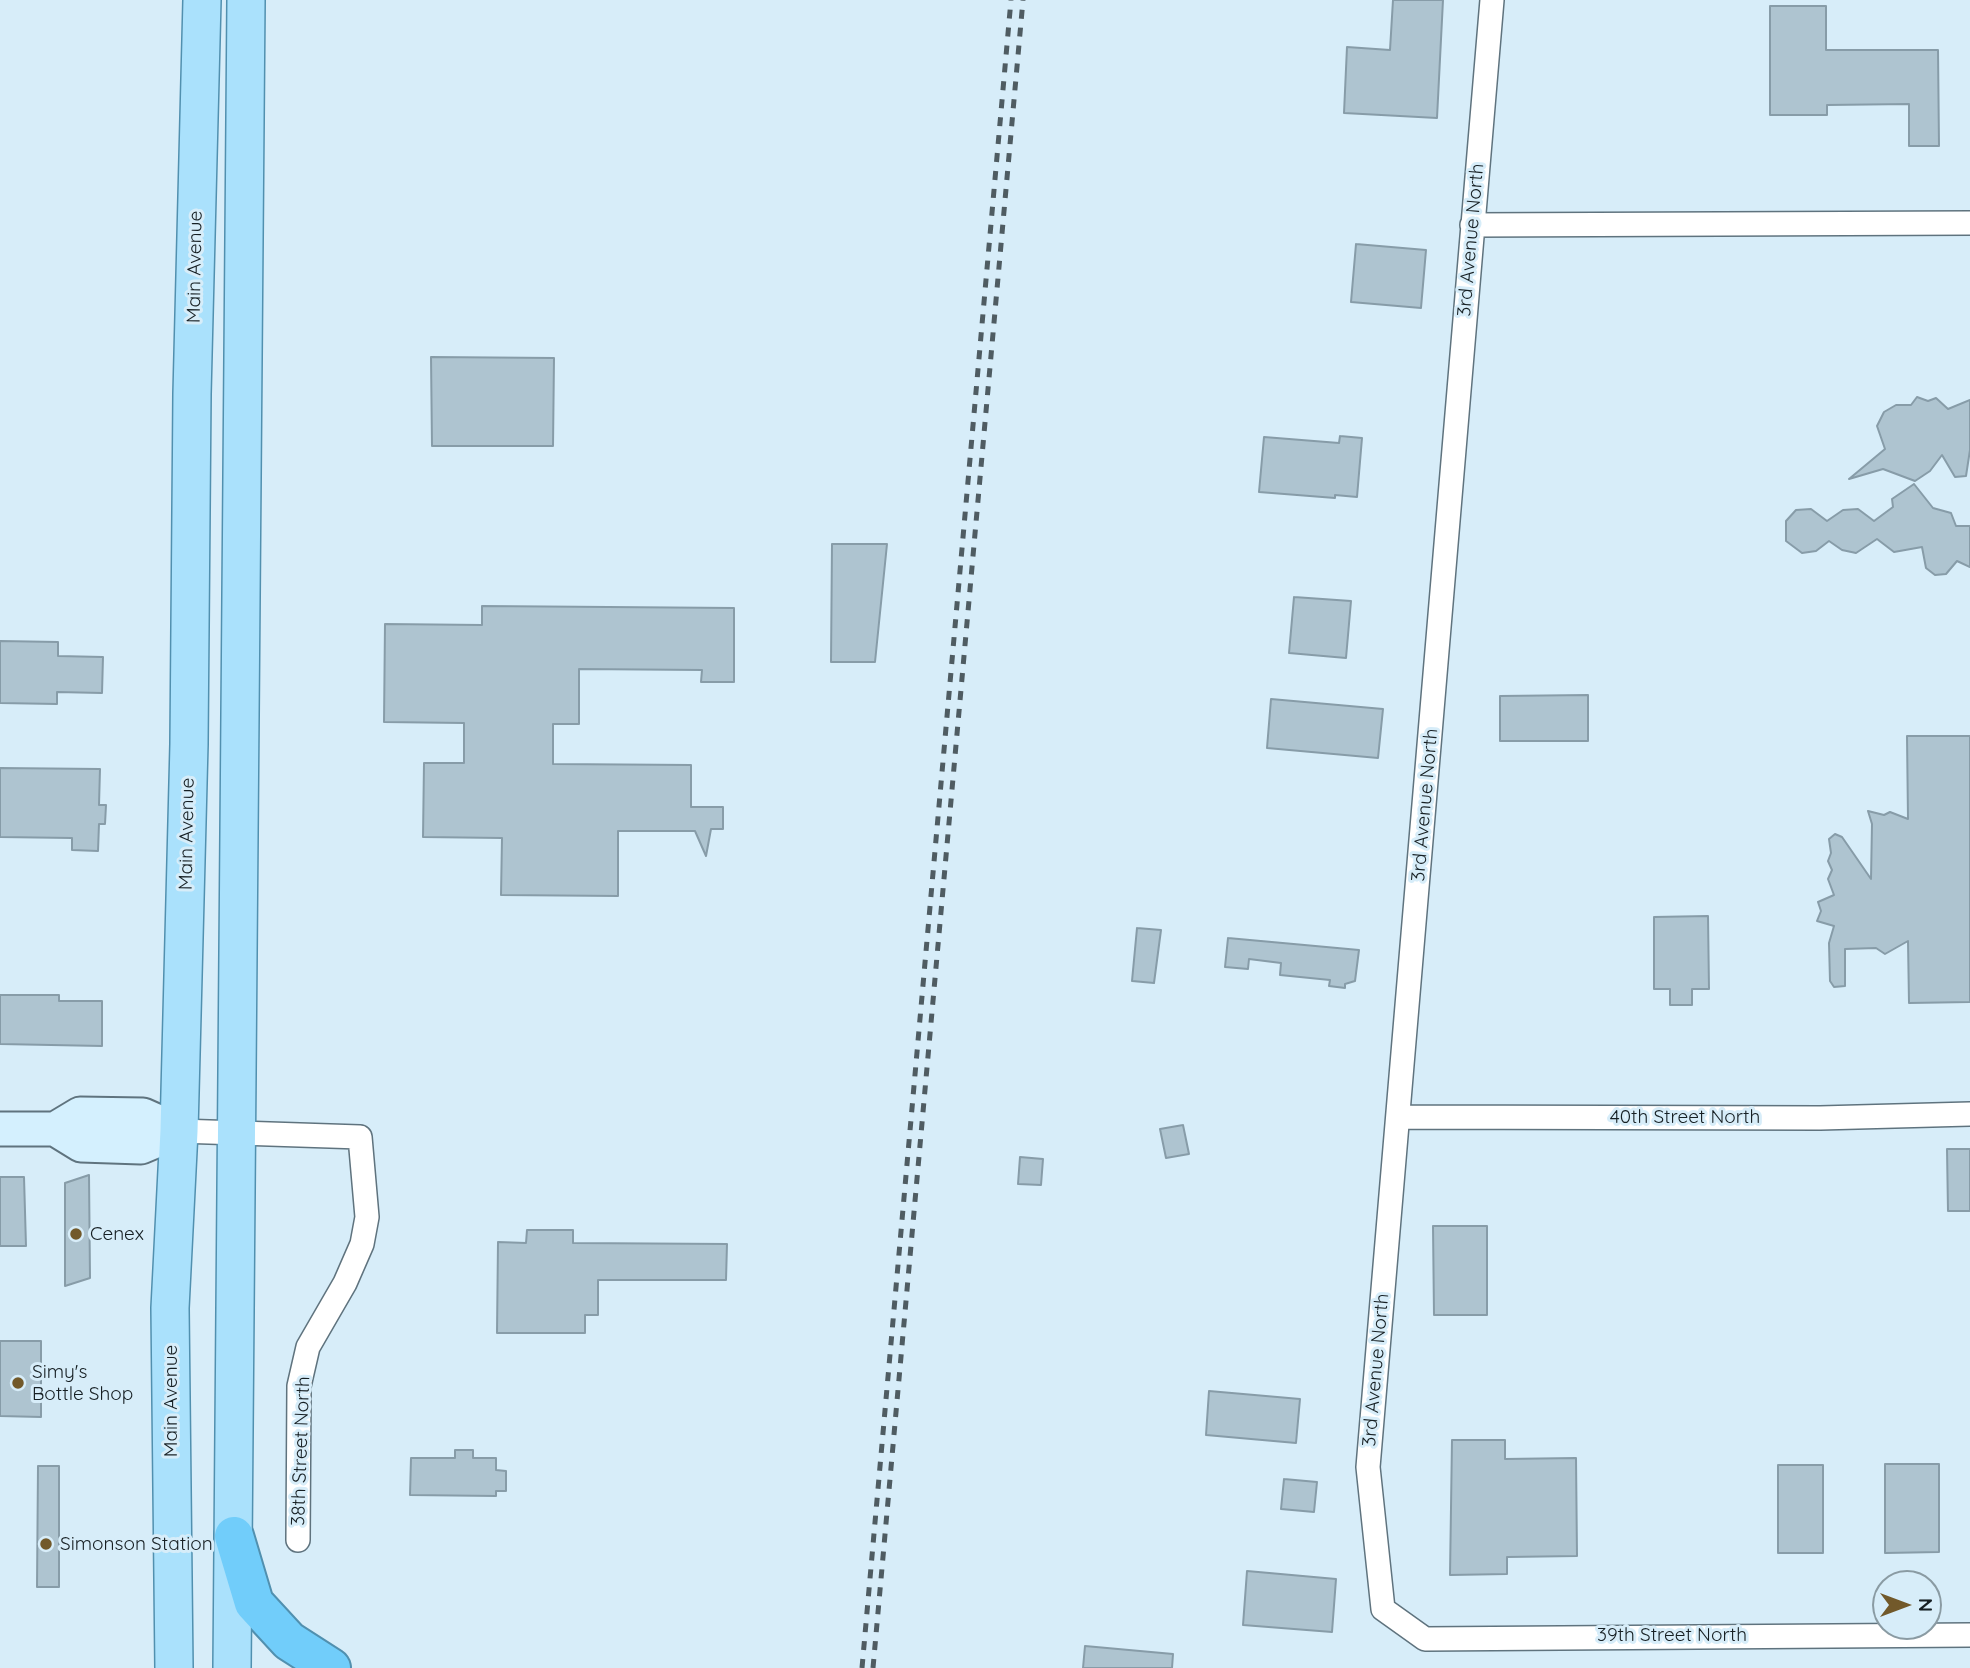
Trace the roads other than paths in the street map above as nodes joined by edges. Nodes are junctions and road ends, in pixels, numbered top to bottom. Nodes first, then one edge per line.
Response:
1 (201, 0) edge
2 (246, 0) edge
3 (1492, 0) edge
4 (1970, 223) edge
5 (1472, 225) junction
6 (1970, 1114) edge
7 (1399, 1116) junction
8 (0, 1129) edge
9 (179, 1131) junction
10 (236, 1135) junction
11 (234, 1536) junction
12 (298, 1540) dead end
13 (1383, 1609) joint
14 (1970, 1635) edge
15 (174, 1668) edge
16 (232, 1668) edge
17 (331, 1668) edge

1 - 9 main road, Main Avenue
2 - 10 main road
3 - 5 street, 3rd Avenue North
4 - 5 street
5 - 7 street, 3rd Avenue North
6 - 7 street, 40th Street North
7 - 13 street, 3rd Avenue North
8 - 9 street
9 - 10 street, 38th Street North
9 - 15 main road, Main Avenue
10 - 11 main road
10 - 12 street, 38th Street North
11 - 16 main road
11 - 17 highway
13 - 14 street, 39th Street North

